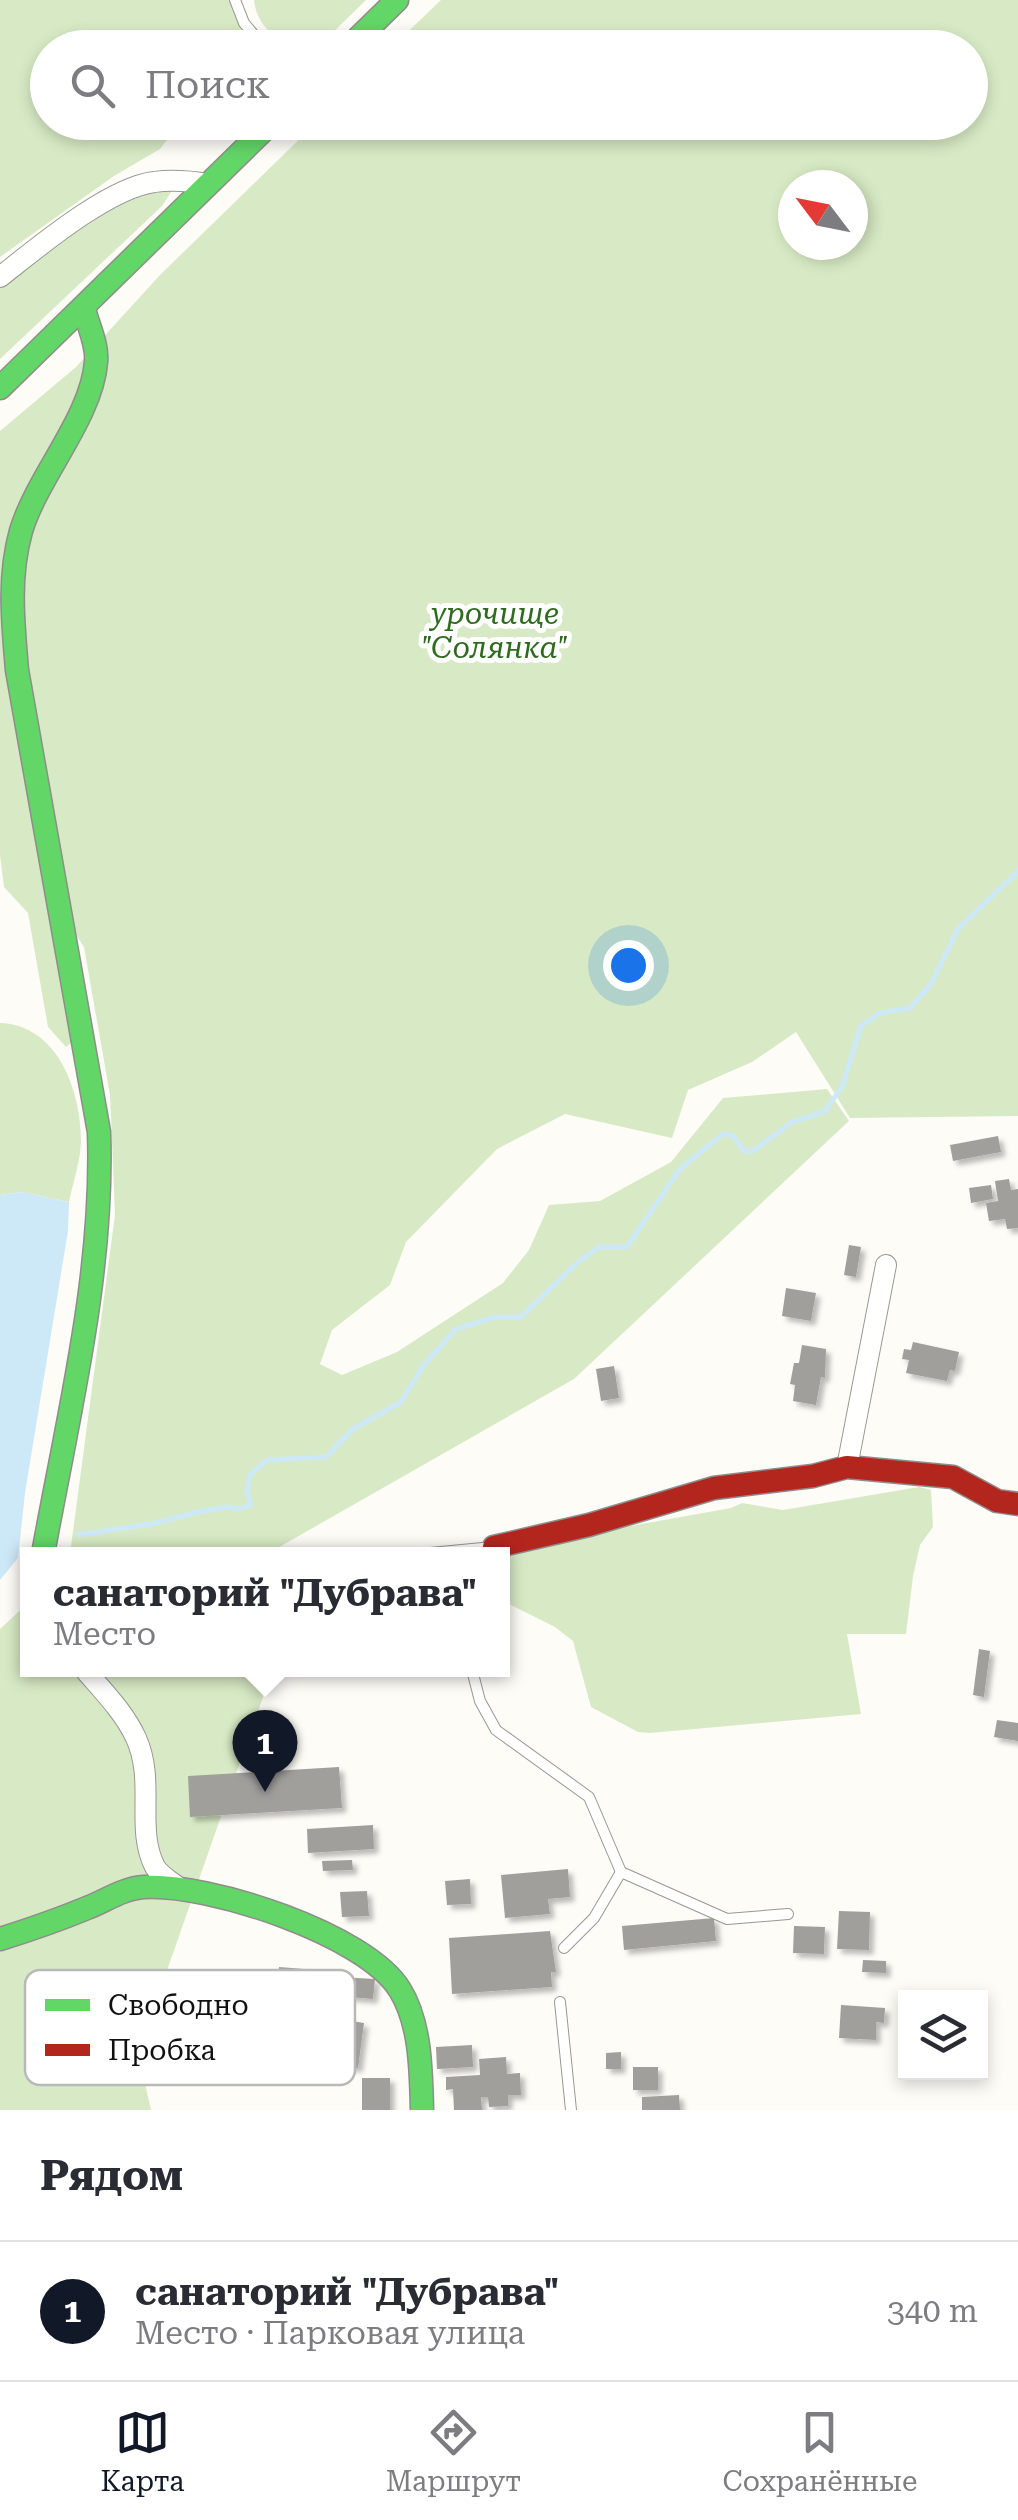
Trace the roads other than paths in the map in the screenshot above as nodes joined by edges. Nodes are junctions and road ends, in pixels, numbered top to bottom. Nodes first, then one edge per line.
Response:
1 (235, 0) edge
2 (396, 0) edge
3 (250, 30) edge
4 (366, 30) edge
5 (254, 140) edge
6 (209, 184) junction
7 (0, 277) edge
8 (84, 309) junction
9 (0, 388) edge
10 (886, 1266) dead end
11 (847, 1467) junction
12 (1018, 1504) edge
13 (44, 1547) edge
14 (498, 1547) edge
15 (91, 1677) edge
16 (474, 1677) edge
17 (622, 1872) junction
18 (178, 1888) junction
19 (788, 1914) dead end
20 (0, 1939) edge
21 (564, 1948) dead end
22 (560, 2002) dead end
23 (422, 2110) edge
24 (571, 2110) edge

1 - 3 lane
2 - 4 street
5 - 6 street
6 - 7 street
6 - 8 street
8 - 9 street
8 - 13 street
10 - 11 street
11 - 12 street
11 - 14 street
15 - 18 street
16 - 17 lane
17 - 19 lane
17 - 21 lane
18 - 20 street
18 - 23 street
22 - 24 lane

